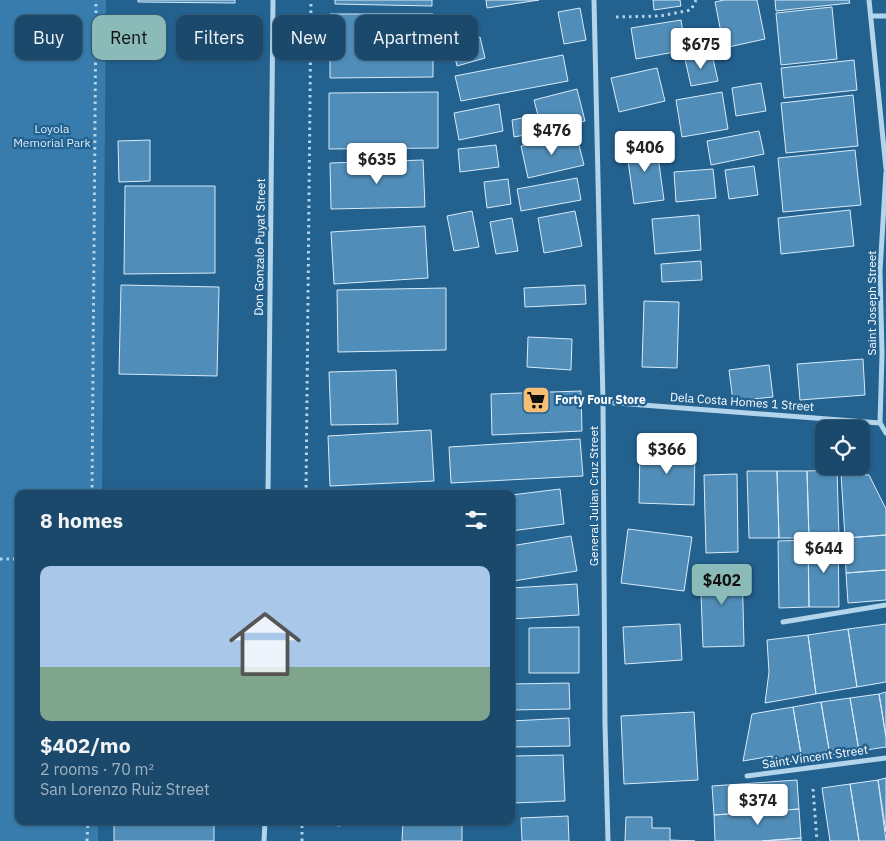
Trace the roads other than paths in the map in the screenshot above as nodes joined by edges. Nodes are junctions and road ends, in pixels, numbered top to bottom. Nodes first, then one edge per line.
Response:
1 (273, 0) edge
2 (594, 0) edge
3 (869, 0) edge
4 (871, 16) junction
5 (886, 16) edge
6 (886, 170) edge
7 (603, 402) junction
8 (880, 423) junction
9 (886, 433) edge
10 (268, 490) edge
11 (886, 605) edge
12 (783, 622) dead end
13 (886, 758) edge
14 (747, 776) dead end
15 (264, 825) edge
16 (264, 841) edge
17 (608, 841) edge

1 - 10 street, Don Gonzalo Puyat Street
2 - 7 street, General Julian Cruz Street
3 - 4 street, Saint Joseph Street
4 - 5 street
4 - 6 street, Saint Joseph Street
6 - 8 street, Saint Joseph Street
7 - 8 street, Dela Costa Homes 1 Street
7 - 17 street, General Julian Cruz Street
8 - 9 street
11 - 12 street
13 - 14 street, Saint Vincent Street
15 - 16 street

